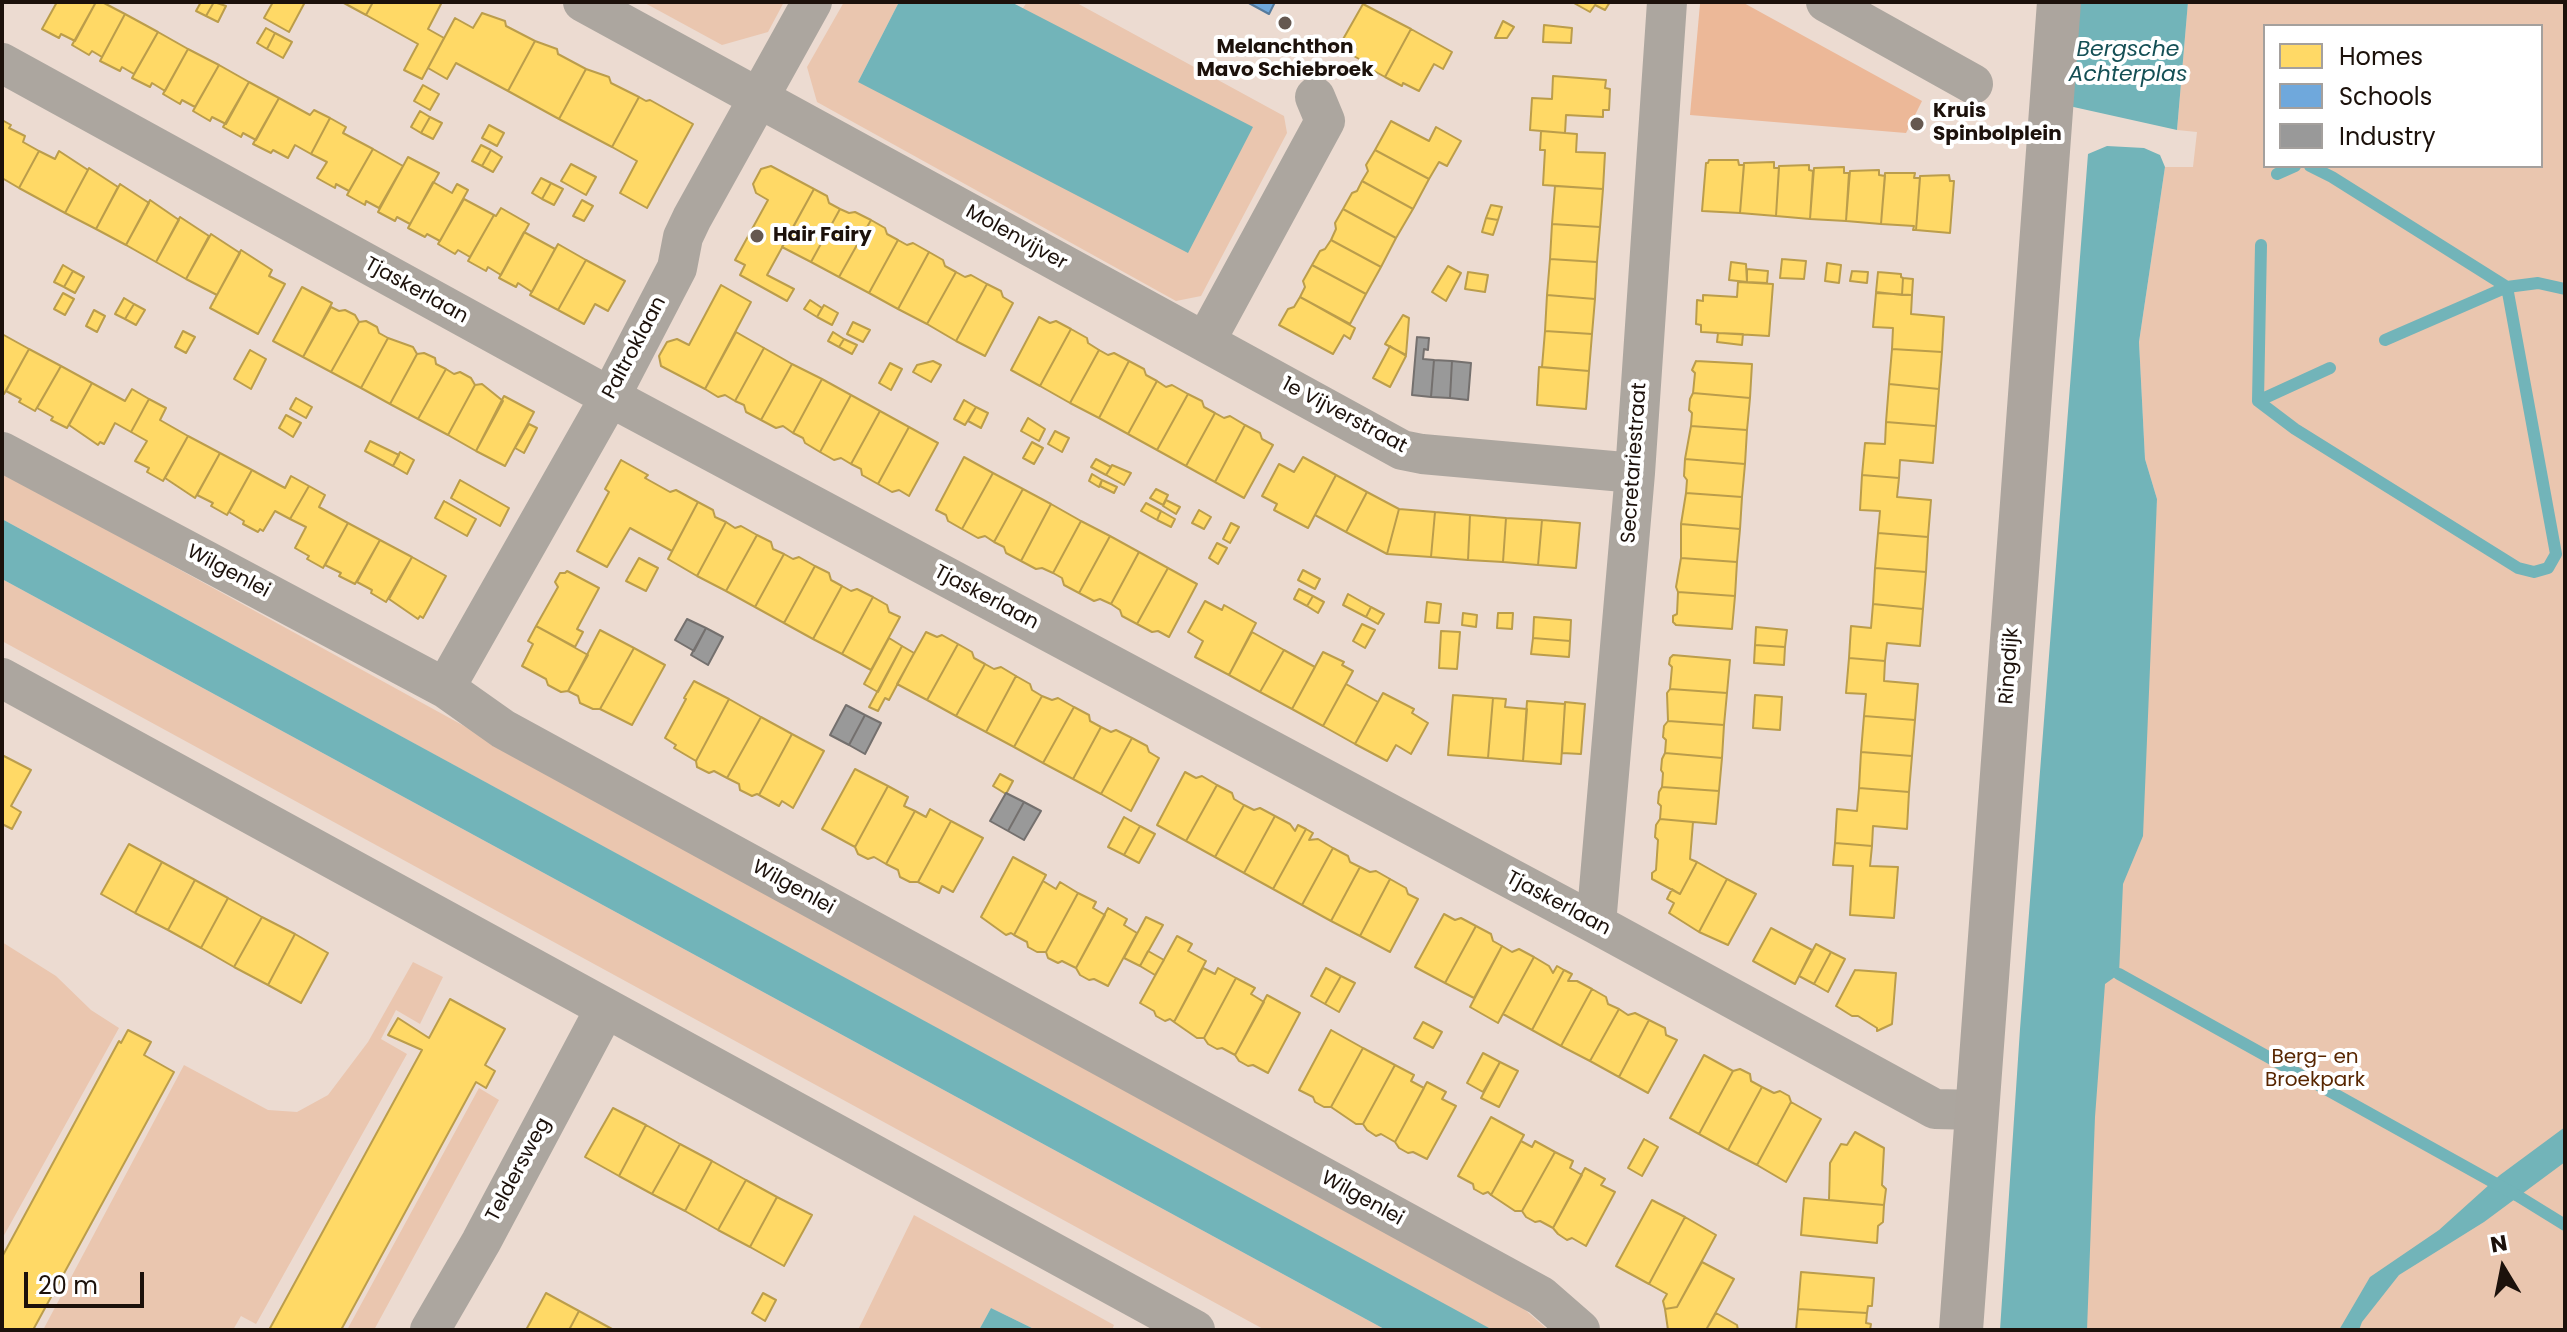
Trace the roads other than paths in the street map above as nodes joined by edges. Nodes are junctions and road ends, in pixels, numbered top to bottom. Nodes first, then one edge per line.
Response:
1 (583, 2) edge
2 (812, 2) edge
3 (1667, 2) edge
4 (1826, 2) edge
5 (2059, 2) edge
6 (2, 63) edge
7 (1973, 84) dead end
8 (760, 97) junction
9 (1315, 97) dead end
10 (1205, 342) junction
11 (610, 397) junction
12 (2, 452) edge
13 (1635, 473) junction
14 (2, 678) edge
15 (445, 688) junction
16 (1596, 924) junction
17 (605, 1009) junction
18 (1978, 1110) junction
19 (1178, 1326) edge
20 (430, 1330) edge
21 (1580, 1330) edge
22 (1961, 1330) edge

1 - 8 street, Molenvijver
2 - 8 street, Paltroklaan
3 - 13 street, Secretariestraat
4 - 7 street
5 - 18 street, Ringdijk
6 - 11 street, Tjaskerlaan
8 - 10 street, Molenvijver
8 - 11 street, Paltroklaan
9 - 10 street
10 - 13 street, 1e Vijverstraat
11 - 15 street, Paltroklaan
11 - 16 street, Tjaskerlaan
12 - 15 street, Wilgenlei
13 - 16 street, Secretariestraat
14 - 17 street
15 - 21 street, Wilgenlei
16 - 18 street, Tjaskerlaan
17 - 19 street
17 - 20 street, Teldersweg
18 - 22 street, Ringdijk

